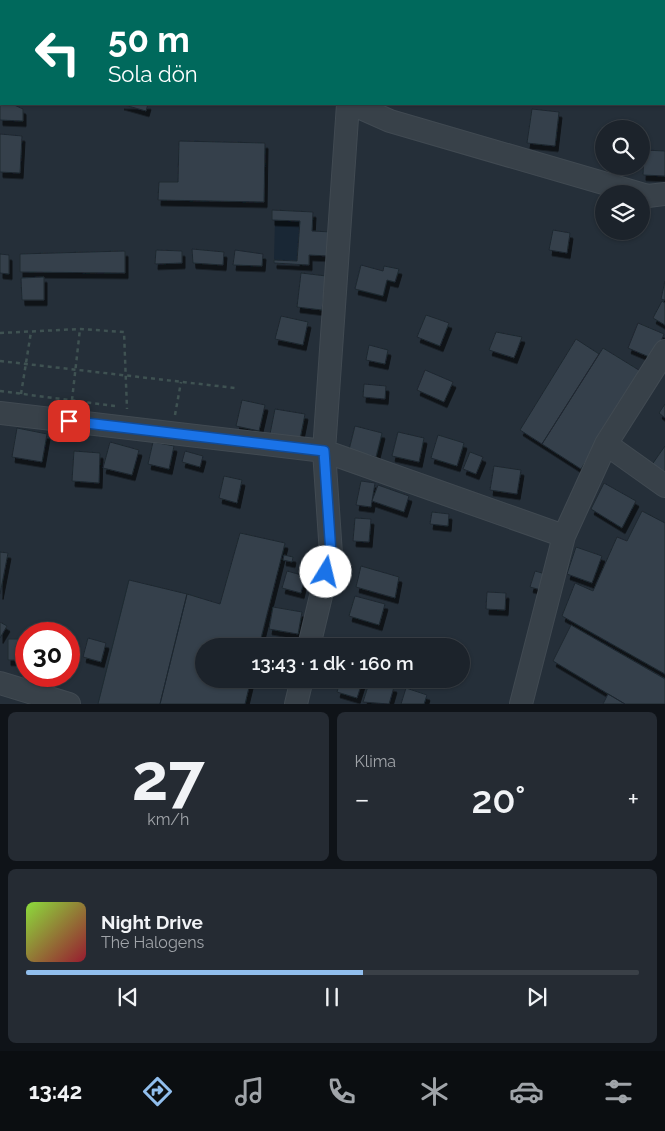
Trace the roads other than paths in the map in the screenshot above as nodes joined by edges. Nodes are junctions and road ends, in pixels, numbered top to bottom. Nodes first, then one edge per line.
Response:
1 (348, 105) edge
2 (358, 105) edge
3 (610, 185) edge
4 (650, 194) edge
5 (665, 194) edge
6 (665, 351) edge
7 (13, 407) edge
8 (606, 444) junction
9 (324, 451) junction
10 (665, 486) edge
11 (564, 536) junction
12 (311, 638) edge
13 (0, 683) edge
14 (300, 688) edge
15 (69, 704) edge
16 (296, 704) edge
17 (521, 704) edge

1 - 9 street
2 - 3 street
4 - 5 street
6 - 8 street
7 - 9 street
8 - 10 street
8 - 11 street
9 - 11 street
9 - 12 street
11 - 17 street
13 - 15 street
14 - 16 street

